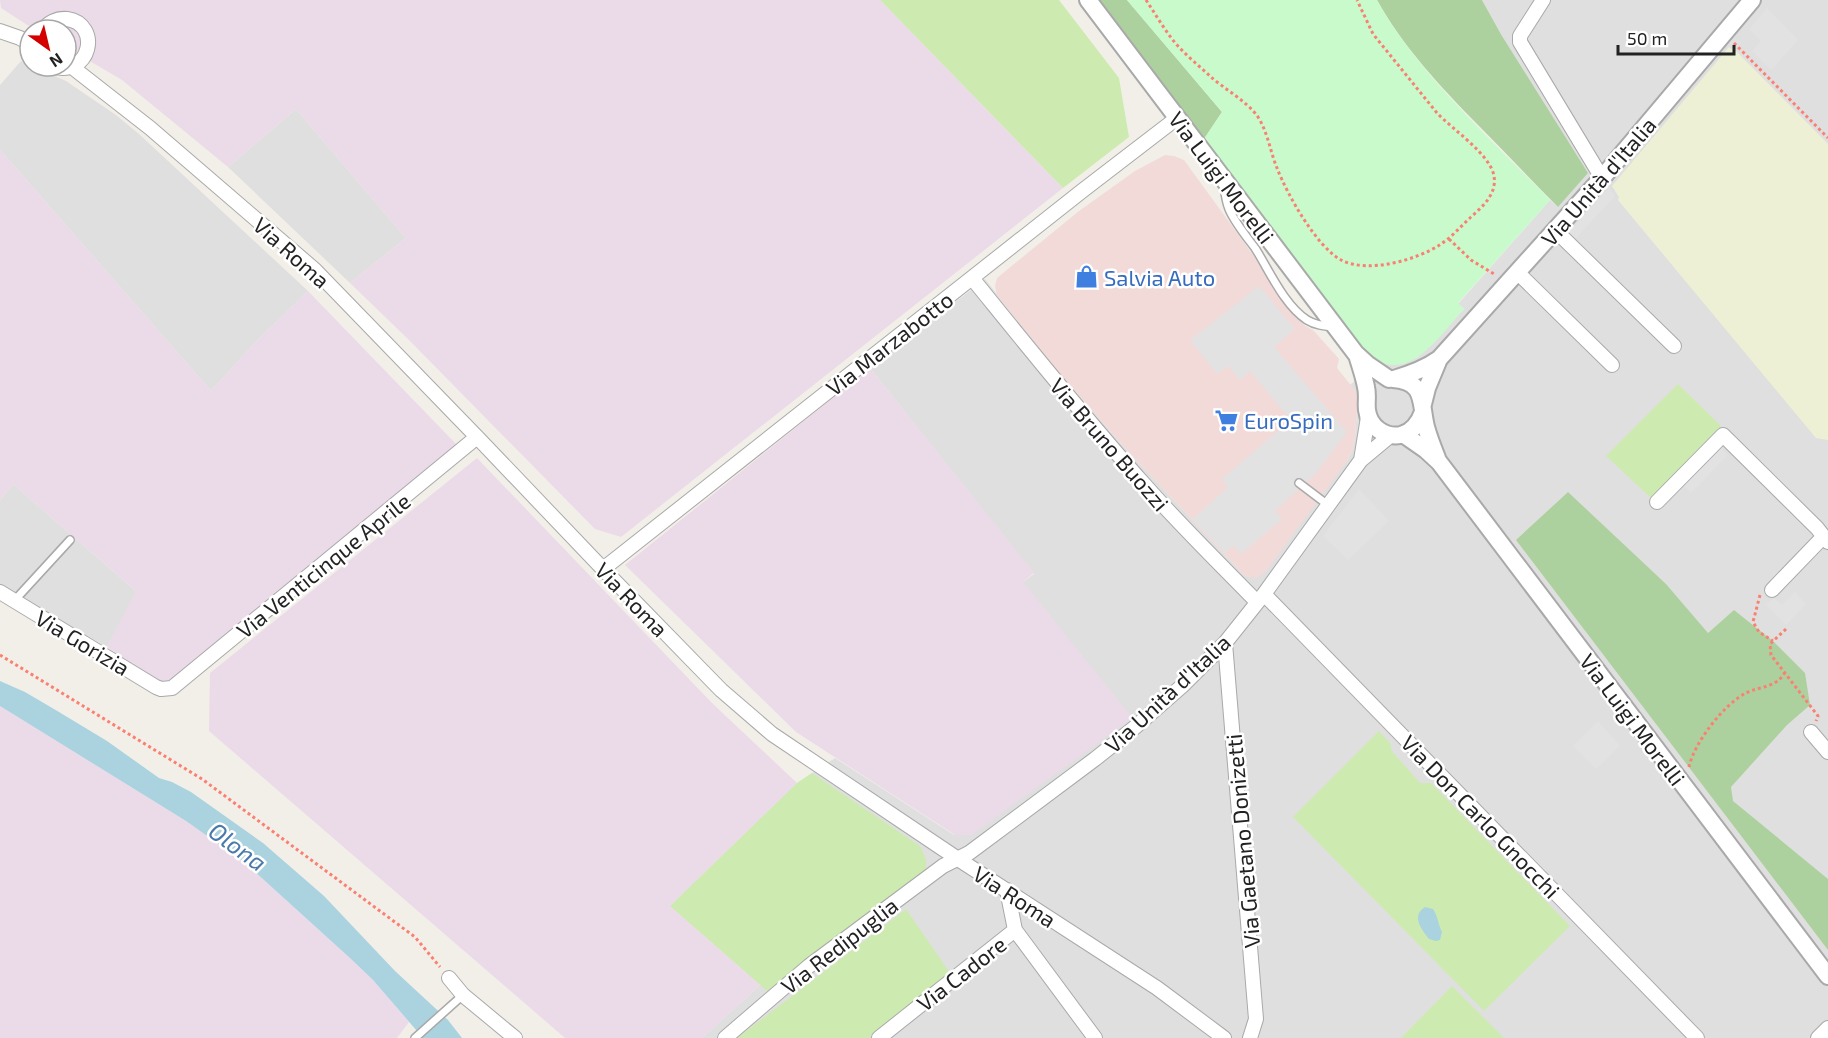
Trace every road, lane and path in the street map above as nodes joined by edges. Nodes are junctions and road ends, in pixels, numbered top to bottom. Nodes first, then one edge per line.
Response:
1 (1088, 0) edge
2 (1146, 0) edge
3 (1357, 0) edge
4 (1543, 0) edge
5 (1752, 0) edge
6 (78, 23) edge
7 (4, 32) edge
8 (18, 38) edge
9 (1731, 40) dead end
10 (84, 57) junction
11 (78, 63) edge
12 (78, 72) edge
13 (100, 88) junction
14 (1177, 118) junction
15 (1828, 138) edge
16 (1602, 178) junction
17 (1556, 231) junction
18 (1449, 238) junction
19 (1518, 273) junction
20 (1496, 275) dead end
21 (972, 278) junction
22 (1674, 346) dead end
23 (1356, 354) junction
24 (1439, 359) junction
25 (1612, 366) dead end
26 (1392, 379) junction
27 (1368, 399) junction
28 (1423, 408) junction
29 (1368, 417) junction
30 (1397, 435) junction
31 (477, 437) junction
32 (1361, 460) junction
33 (1439, 462) junction
34 (1299, 483) dead end
35 (1657, 502) dead end
36 (1328, 505) junction
37 (1826, 539) edge
38 (70, 540) dead end
39 (603, 569) junction
40 (1767, 590) joint
41 (0, 592) edge
42 (1260, 598) junction
43 (14, 601) junction
44 (1786, 629) dead end
45 (1773, 641) junction
46 (1225, 643) junction
47 (0, 655) edge
48 (1784, 674) junction
49 (167, 689) joint
50 (1811, 732) joint
51 (1828, 752) edge
52 (1688, 772) dead end
53 (958, 859) junction
54 (1006, 890) junction
55 (1015, 930) junction
56 (1828, 976) edge
57 (449, 978) joint
58 (463, 994) junction
59 (1828, 1028) edge
60 (416, 1037) edge
61 (515, 1038) edge
62 (725, 1038) edge
63 (879, 1038) edge
64 (1095, 1038) edge
65 (1224, 1038) edge
66 (1250, 1038) edge
67 (1697, 1038) edge
68 (1818, 1038) edge

1 - 14 street, Via Luigi Morelli
2 - 18 path
3 - 18 path
4 - 16 street
5 - 16 street, Via Unità d'Italia
6 - 10 street, Via Roma
7 - 8 street
9 - 15 path
10 - 11 street
10 - 13 street, Via Roma
12 - 13 street, Via Roma
13 - 31 street, Via Roma
14 - 21 street, Via Marzabotto
14 - 23 street, Via Luigi Morelli
16 - 17 street, Via Unità d'Italia
17 - 19 street, Via Unità d'Italia
17 - 22 street
18 - 20 path
19 - 24 street, Via Unità d'Italia
19 - 25 street
21 - 39 street, Via Marzabotto
21 - 42 street, Via Bruno Buozzi
23 - 26 street, Via Luigi Morelli
23 - 27 street, Via Luigi Morelli
24 - 26 street, Via Unità d'Italia
24 - 28 street, Via Unità d'Italia
26 - 27 street
26 - 28 street, Via Luigi Morelli
27 - 29 street, Via Luigi Morelli
28 - 30 street
28 - 33 street, Via Luigi Morelli
29 - 30 street, Via Luigi Morelli
29 - 32 street, Via Unità d'Italia
30 - 32 street, Via Unità d'Italia
30 - 33 street, Via Luigi Morelli
31 - 39 street, Via Roma
31 - 49 street, Via Venticinque Aprile
32 - 36 street, Via Unità d'Italia
33 - 56 street, Via Luigi Morelli
34 - 36 lane
35 - 37 street
36 - 42 street, Via Unità d'Italia
37 - 40 street
38 - 43 lane
39 - 53 street, Via Roma
40 - 45 path
41 - 43 street, Via Gorizia
42 - 46 street, Via Unità d'Italia
42 - 67 street, Via Don Carlo Gnocchi
43 - 49 street, Via Gorizia
44 - 45 path
45 - 48 path
46 - 53 street, Via Unità d'Italia
46 - 66 street, Via Gaetano Donizetti
47 - 57 path
48 - 50 path
48 - 52 path
50 - 51 street
53 - 54 street, Via Roma
53 - 62 street, Via Redipuglia
54 - 55 street
54 - 65 street, Via Roma
55 - 63 street, Via Cadore
55 - 64 street
57 - 58 street
58 - 60 lane
58 - 61 street
59 - 68 street

